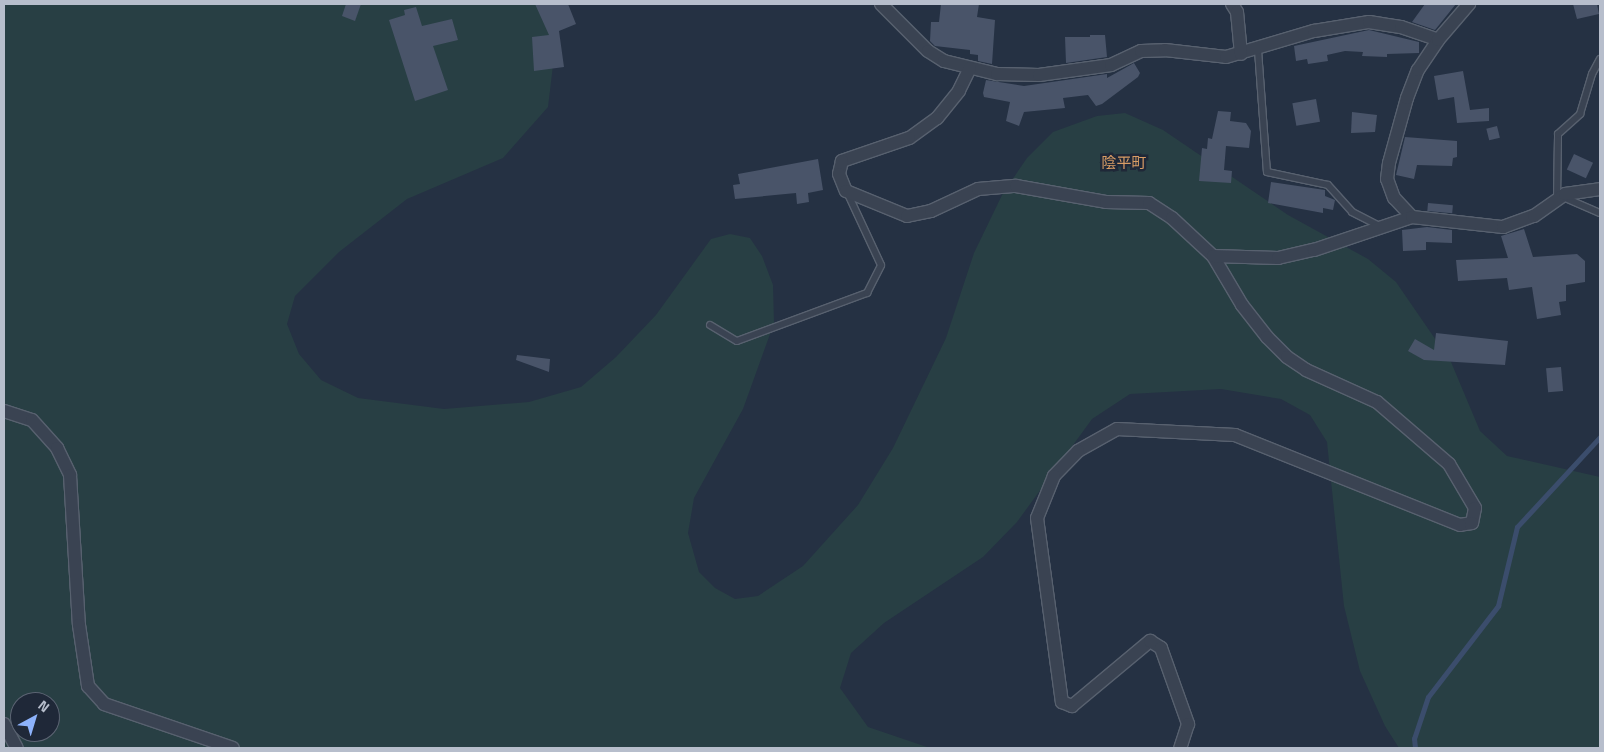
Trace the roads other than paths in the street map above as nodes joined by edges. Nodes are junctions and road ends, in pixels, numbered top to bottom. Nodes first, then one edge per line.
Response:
1 (881, 4) edge
2 (1232, 4) edge
3 (1469, 4) edge
4 (1438, 40) junction
5 (1258, 50) junction
6 (1241, 54) junction
7 (1600, 59) edge
8 (970, 68) junction
9 (1600, 188) edge
10 (846, 191) junction
11 (1559, 198) junction
12 (1600, 213) edge
13 (1412, 217) junction
14 (1381, 228) junction
15 (1213, 256) junction
16 (710, 324) dead end
17 (4, 411) edge
18 (4, 724) edge
19 (17, 748) edge
20 (233, 748) edge
21 (1180, 748) edge

1 - 8 street
2 - 6 street
3 - 4 street
4 - 5 street
4 - 13 street
5 - 6 street
5 - 14 lane
6 - 8 street
7 - 11 lane
8 - 10 street
9 - 11 street
10 - 15 street
10 - 16 lane
11 - 12 lane
11 - 13 street
13 - 14 street
14 - 15 street
15 - 21 street
17 - 20 street
18 - 19 street

